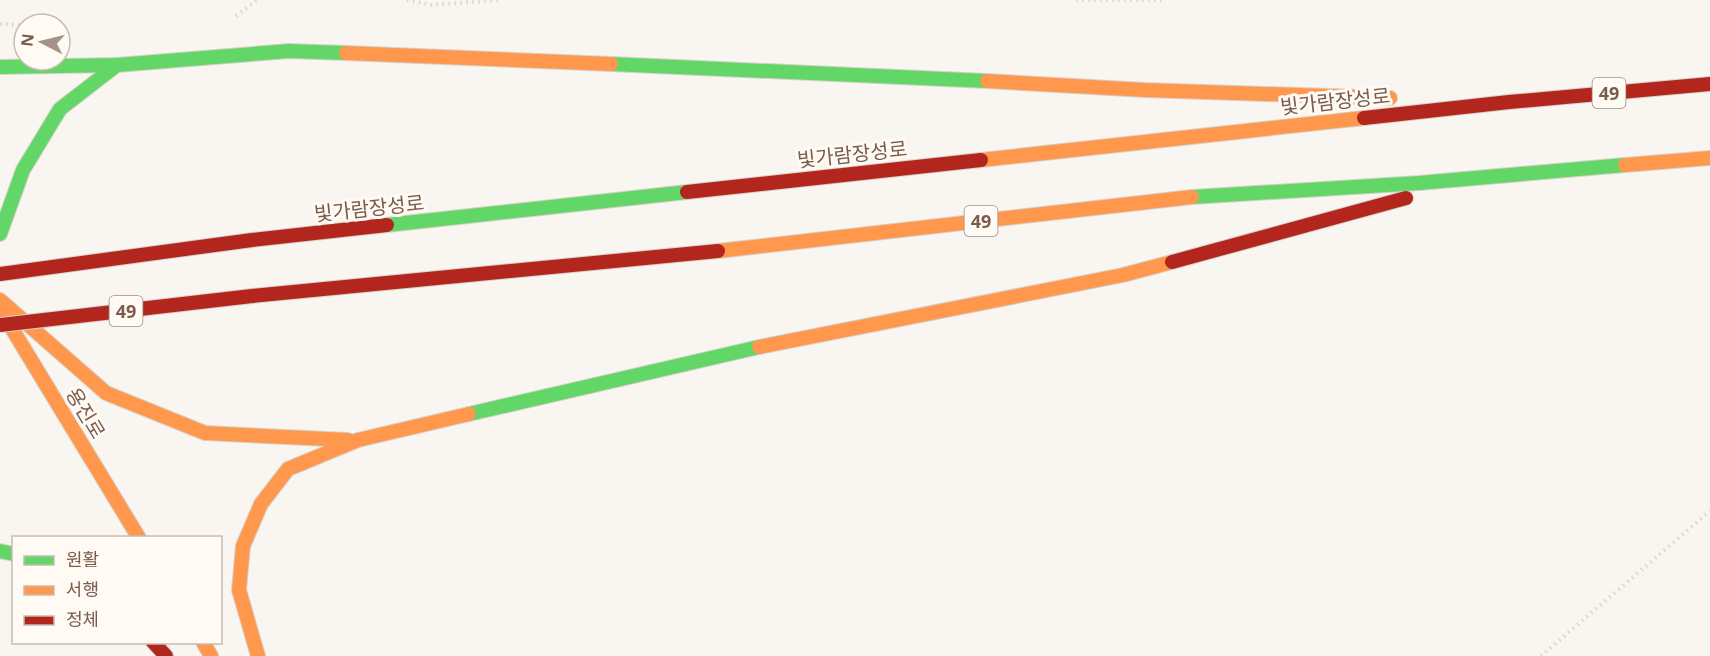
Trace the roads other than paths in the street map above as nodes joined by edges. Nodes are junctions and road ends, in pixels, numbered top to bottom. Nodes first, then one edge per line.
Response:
1 (117, 65) junction
2 (0, 67) edge
3 (1710, 84) edge
4 (1509, 102) junction
5 (1710, 158) edge
6 (1480, 178) junction
7 (0, 234) edge
8 (0, 273) edge
9 (0, 300) edge
10 (0, 309) edge
11 (0, 325) edge
12 (358, 440) junction
13 (138, 536) edge
14 (155, 644) edge
15 (166, 656) edge
16 (258, 656) edge

1 - 2 main road
1 - 4 main road
1 - 7 main road
3 - 4 main road, 빛가람장성로 / 49
4 - 8 main road, 빛가람장성로 / 49
5 - 6 main road, 49
6 - 11 main road, 49, bridge
6 - 12 main road
9 - 12 main road
10 - 13 main road, 용진로
12 - 16 main road
14 - 15 main road

